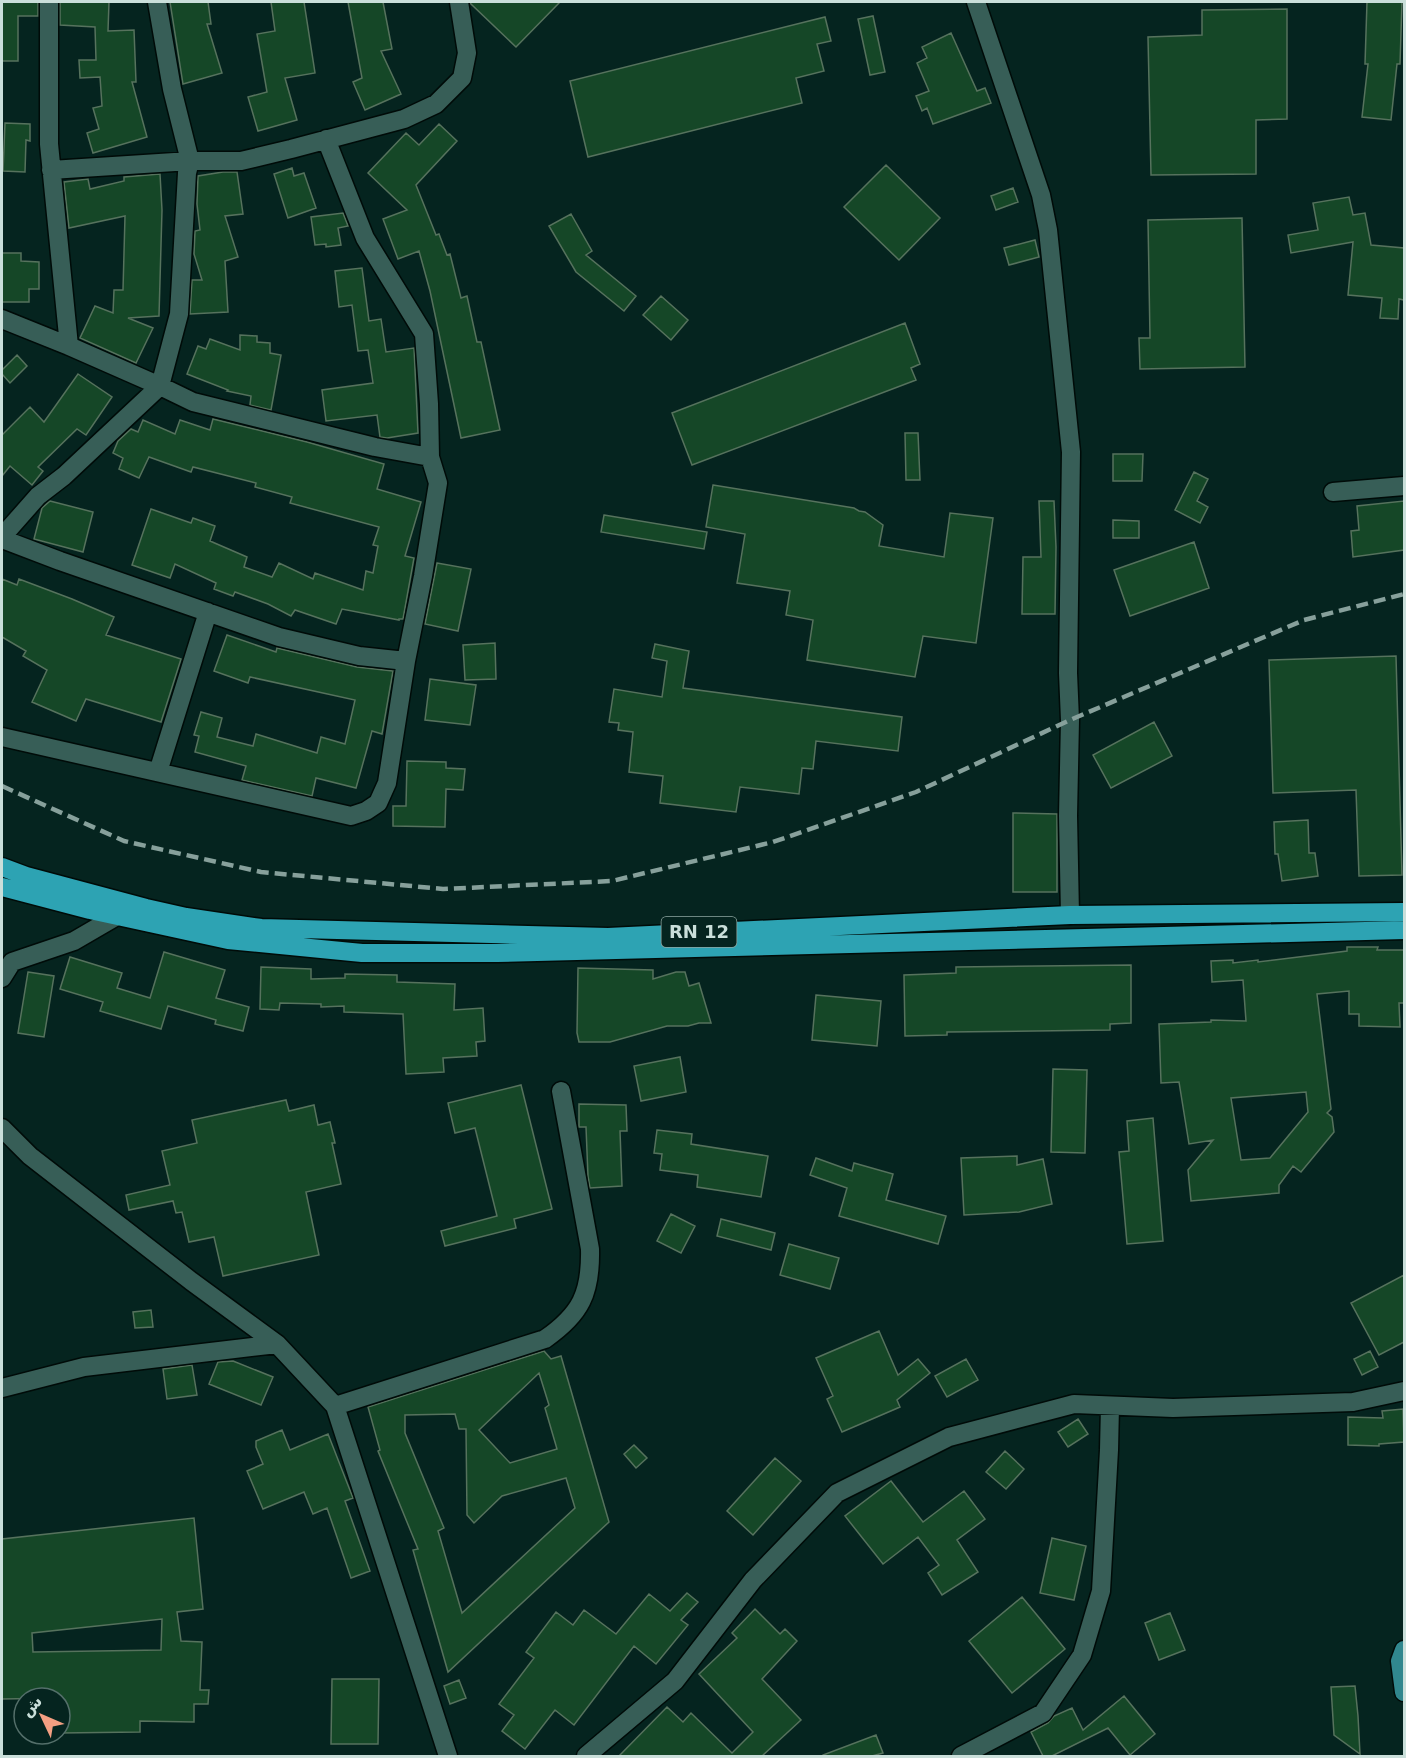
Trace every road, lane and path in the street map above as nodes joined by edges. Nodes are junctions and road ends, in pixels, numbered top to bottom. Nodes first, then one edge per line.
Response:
1 (49, 2) edge
2 (157, 2) edge
3 (459, 2) edge
4 (976, 2) edge
5 (326, 139) junction
6 (190, 161) junction
7 (51, 170) junction
8 (2, 319) edge
9 (69, 346) junction
10 (160, 386) junction
11 (430, 457) junction
12 (1404, 486) edge
13 (1333, 492) dead end
14 (2, 533) edge
15 (2, 539) edge
16 (208, 612) junction
17 (406, 661) junction
18 (2, 737) edge
19 (158, 772) junction
20 (2, 867) edge
21 (2, 887) edge
22 (1404, 912) edge
23 (1070, 915) junction
24 (117, 916) junction
25 (1404, 930) edge
26 (2, 978) edge
27 (561, 1091) dead end
28 (2, 1128) edge
29 (277, 1344) junction
30 (2, 1388) edge
31 (1404, 1391) edge
32 (335, 1406) junction
33 (1110, 1406) junction
34 (1404, 1650) edge
35 (1404, 1692) edge
36 (448, 1756) edge
37 (586, 1756) edge
38 (961, 1756) edge

1 - 7 street
2 - 6 street
3 - 5 street
4 - 23 street
5 - 6 street
5 - 11 street
6 - 7 street
6 - 10 street
7 - 9 street
8 - 9 street
9 - 10 street
10 - 11 street
10 - 14 street
11 - 17 street
12 - 13 street
15 - 16 street
16 - 17 street
16 - 19 street
17 - 19 street
18 - 19 street
20 - 23 highway, RN 12
21 - 24 highway, RN 12
22 - 23 highway, RN 12
24 - 25 highway, RN 12
24 - 26 street
27 - 32 street
28 - 29 street
29 - 30 street
29 - 32 street
31 - 33 street
32 - 36 street
33 - 37 street
33 - 38 street
34 - 35 main road

